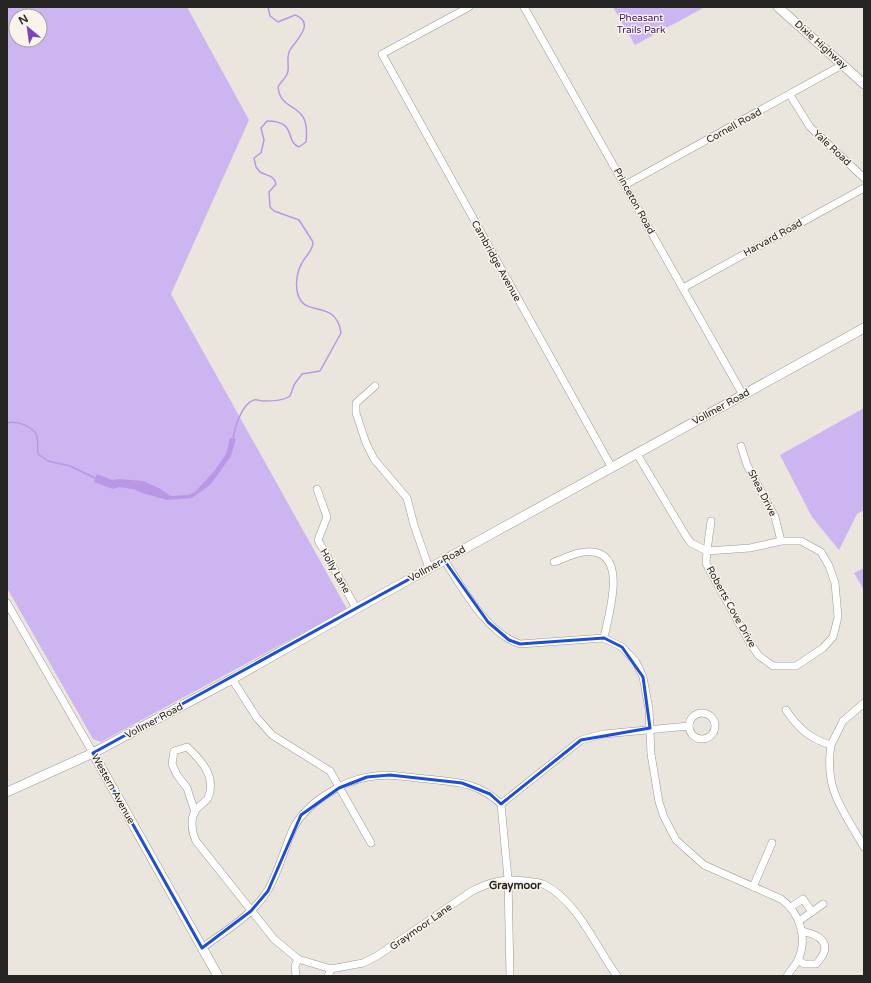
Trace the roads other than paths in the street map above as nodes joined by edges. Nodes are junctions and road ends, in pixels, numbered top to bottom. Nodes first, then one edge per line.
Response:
1 (469, 7) edge
2 (524, 7) edge
3 (778, 7) edge
4 (842, 65) junction
5 (864, 84) edge
6 (790, 95) junction
7 (864, 178) edge
8 (625, 185) junction
9 (864, 188) edge
10 (683, 288) junction
11 (864, 328) edge
12 (375, 386) dead end
13 (743, 395) junction
14 (741, 446) dead end
15 (638, 454) junction
16 (612, 468) junction
17 (317, 489) dead end
18 (711, 521) dead end
19 (781, 541) junction
20 (707, 551) junction
21 (444, 560) junction
22 (554, 562) dead end
23 (429, 568) junction
24 (7, 603) edge
25 (356, 608) junction
26 (604, 638) junction
27 (232, 679) junction
28 (864, 703) edge
29 (786, 710) dead end
30 (689, 726) dead end
31 (650, 728) junction
32 (831, 745) junction
33 (93, 753) junction
34 (339, 788) junction
35 (7, 792) edge
36 (501, 804) junction
37 (195, 812) junction
38 (371, 842) dead end
39 (772, 842) dead end
40 (864, 847) edge
41 (508, 879) junction
42 (753, 886) junction
43 (823, 904) dead end
44 (791, 907) junction
45 (251, 911) junction
46 (812, 912) junction
47 (799, 921) junction
48 (801, 930) junction
49 (202, 948) junction
50 (298, 958) junction
51 (798, 960) junction
52 (331, 969) junction
53 (218, 976) edge
54 (296, 976) edge
55 (328, 976) edge
56 (510, 976) edge
57 (617, 976) edge
58 (787, 976) edge

1 - 16 street, Cambridge Avenue
2 - 8 street, Princeton Road
3 - 4 main road, Dixie Highway
4 - 5 main road, Dixie Highway
4 - 6 street, Cornell Road
6 - 7 street, Yale Road
6 - 8 street, Cornell Road
8 - 10 street, Princeton Road
9 - 10 street, Harvard Road
10 - 13 street, Princeton Road
11 - 13 main road, Vollmer Road
12 - 23 street
13 - 15 main road, Vollmer Road
14 - 19 street, Shea Drive
15 - 16 main road, Vollmer Road
15 - 20 street
16 - 21 main road, Vollmer Road
17 - 25 street, Holly Lane
18 - 20 street
19 - 20 street, Roberts Cove Drive
19 - 20 street, Roberts Cove Drive
21 - 23 main road, Vollmer Road
21 - 26 street
22 - 26 street
23 - 25 main road, Vollmer Road
24 - 33 street, Western Avenue
25 - 27 main road, Vollmer Road
26 - 31 street
27 - 33 main road, Vollmer Road
27 - 34 street
28 - 32 street
29 - 32 street
30 - 31 street
31 - 36 street
31 - 42 street
32 - 40 street
33 - 35 main road, Vollmer Road
33 - 49 main road, Western Avenue
34 - 36 street
34 - 38 street
34 - 45 street
36 - 41 street
37 - 37 street, Graymoor Lane
37 - 45 street, Graymoor Lane
39 - 42 street
41 - 52 street, Graymoor Lane
41 - 56 street
41 - 57 street, Graymoor Lane
42 - 44 street
43 - 46 street
44 - 46 street
44 - 47 street
45 - 49 street
45 - 50 street, Graymoor Lane
46 - 47 street
47 - 48 street
48 - 51 street
48 - 51 street
49 - 53 main road, Western Avenue
50 - 52 street, Graymoor Lane
50 - 54 street
51 - 58 street
52 - 55 street

